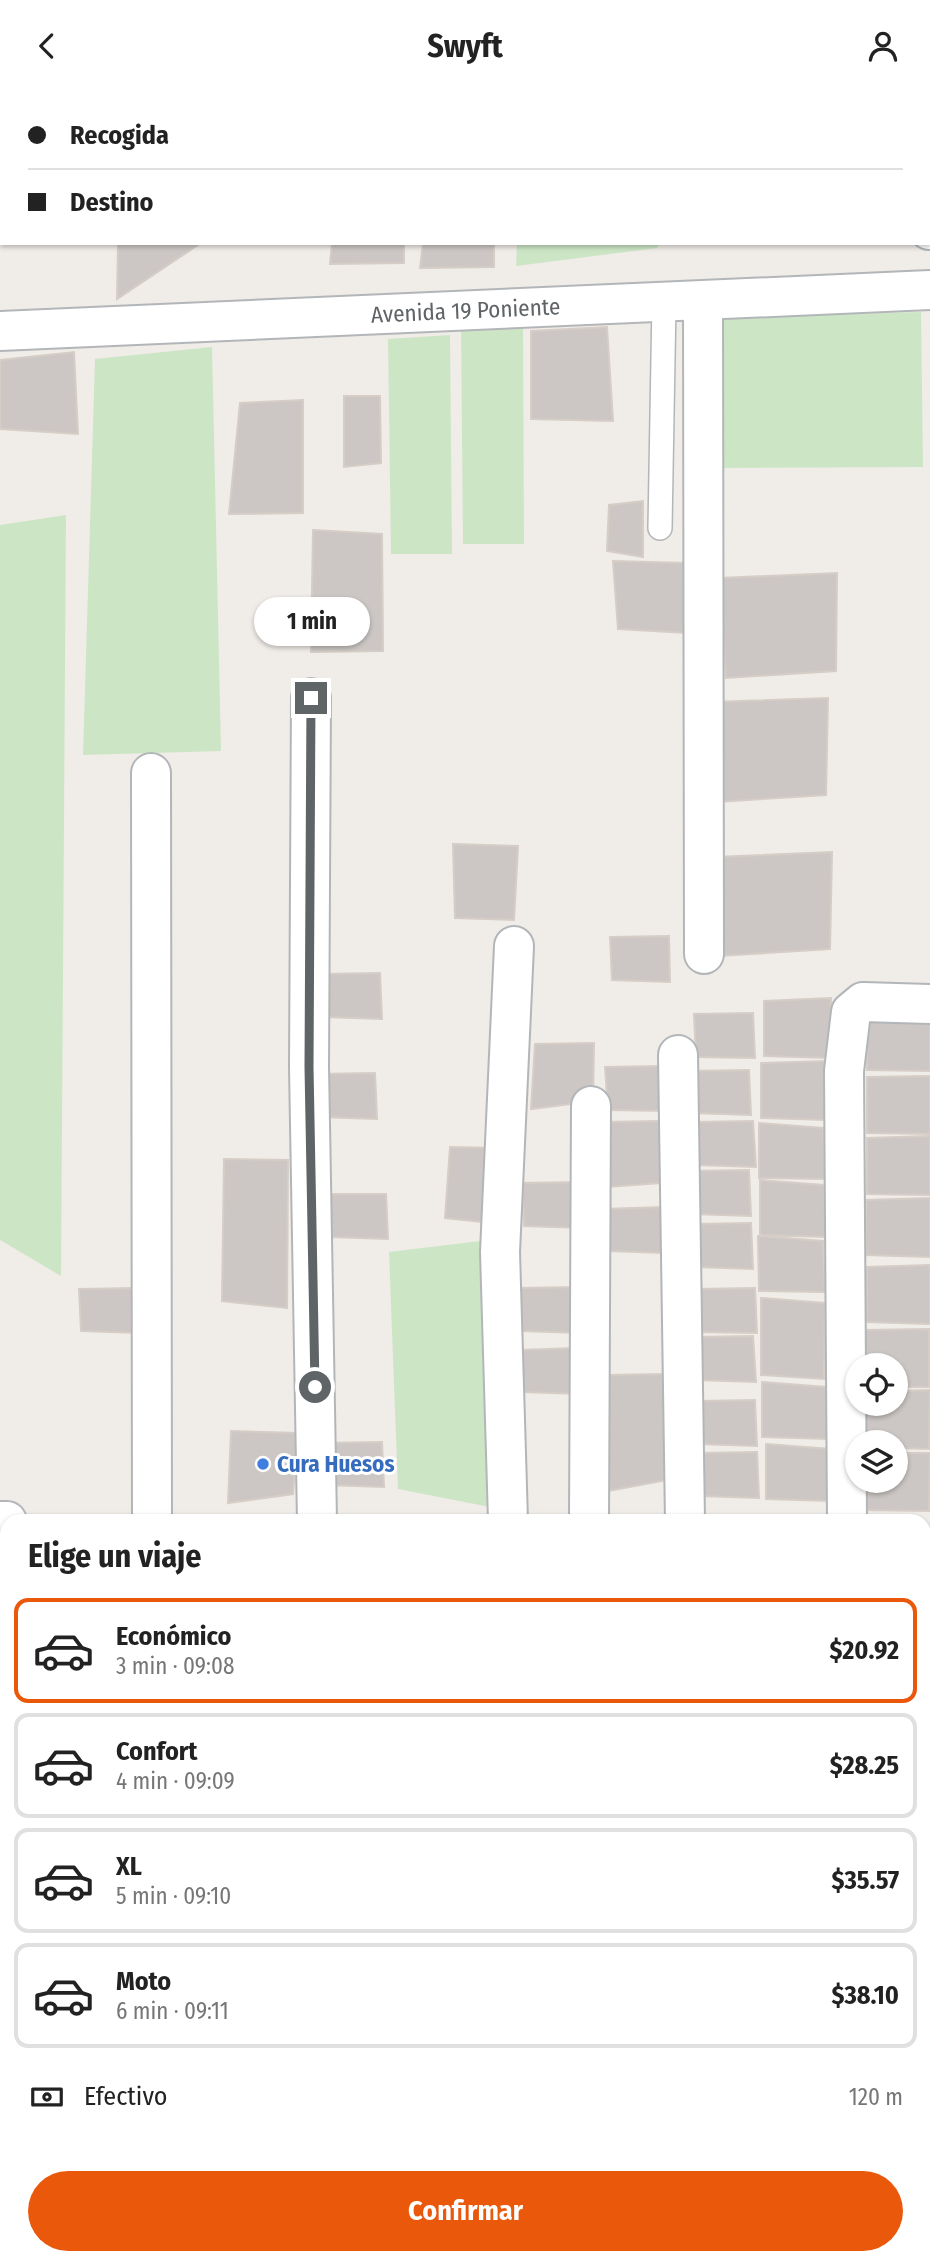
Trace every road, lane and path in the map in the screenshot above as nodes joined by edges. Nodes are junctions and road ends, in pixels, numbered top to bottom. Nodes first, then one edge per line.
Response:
1 (930, 289) edge
2 (703, 300) junction
3 (664, 302) junction
4 (0, 331) edge
5 (660, 527) dead end
6 (311, 698) dead end
7 (151, 773) dead end
8 (514, 946) dead end
9 (704, 954) dead end
10 (930, 1004) edge
11 (678, 1055) dead end
12 (591, 1107) dead end
13 (152, 1514) edge
14 (317, 1514) edge
15 (508, 1514) edge
16 (589, 1514) edge
17 (685, 1514) edge
18 (847, 1514) edge

1 - 2 street, Avenida 19 Poniente
2 - 3 street, Avenida 19 Poniente
2 - 9 street
3 - 4 street, Avenida 19 Poniente
3 - 5 lane
6 - 14 street
7 - 13 street
8 - 15 street
10 - 18 street
11 - 17 street
12 - 16 street

